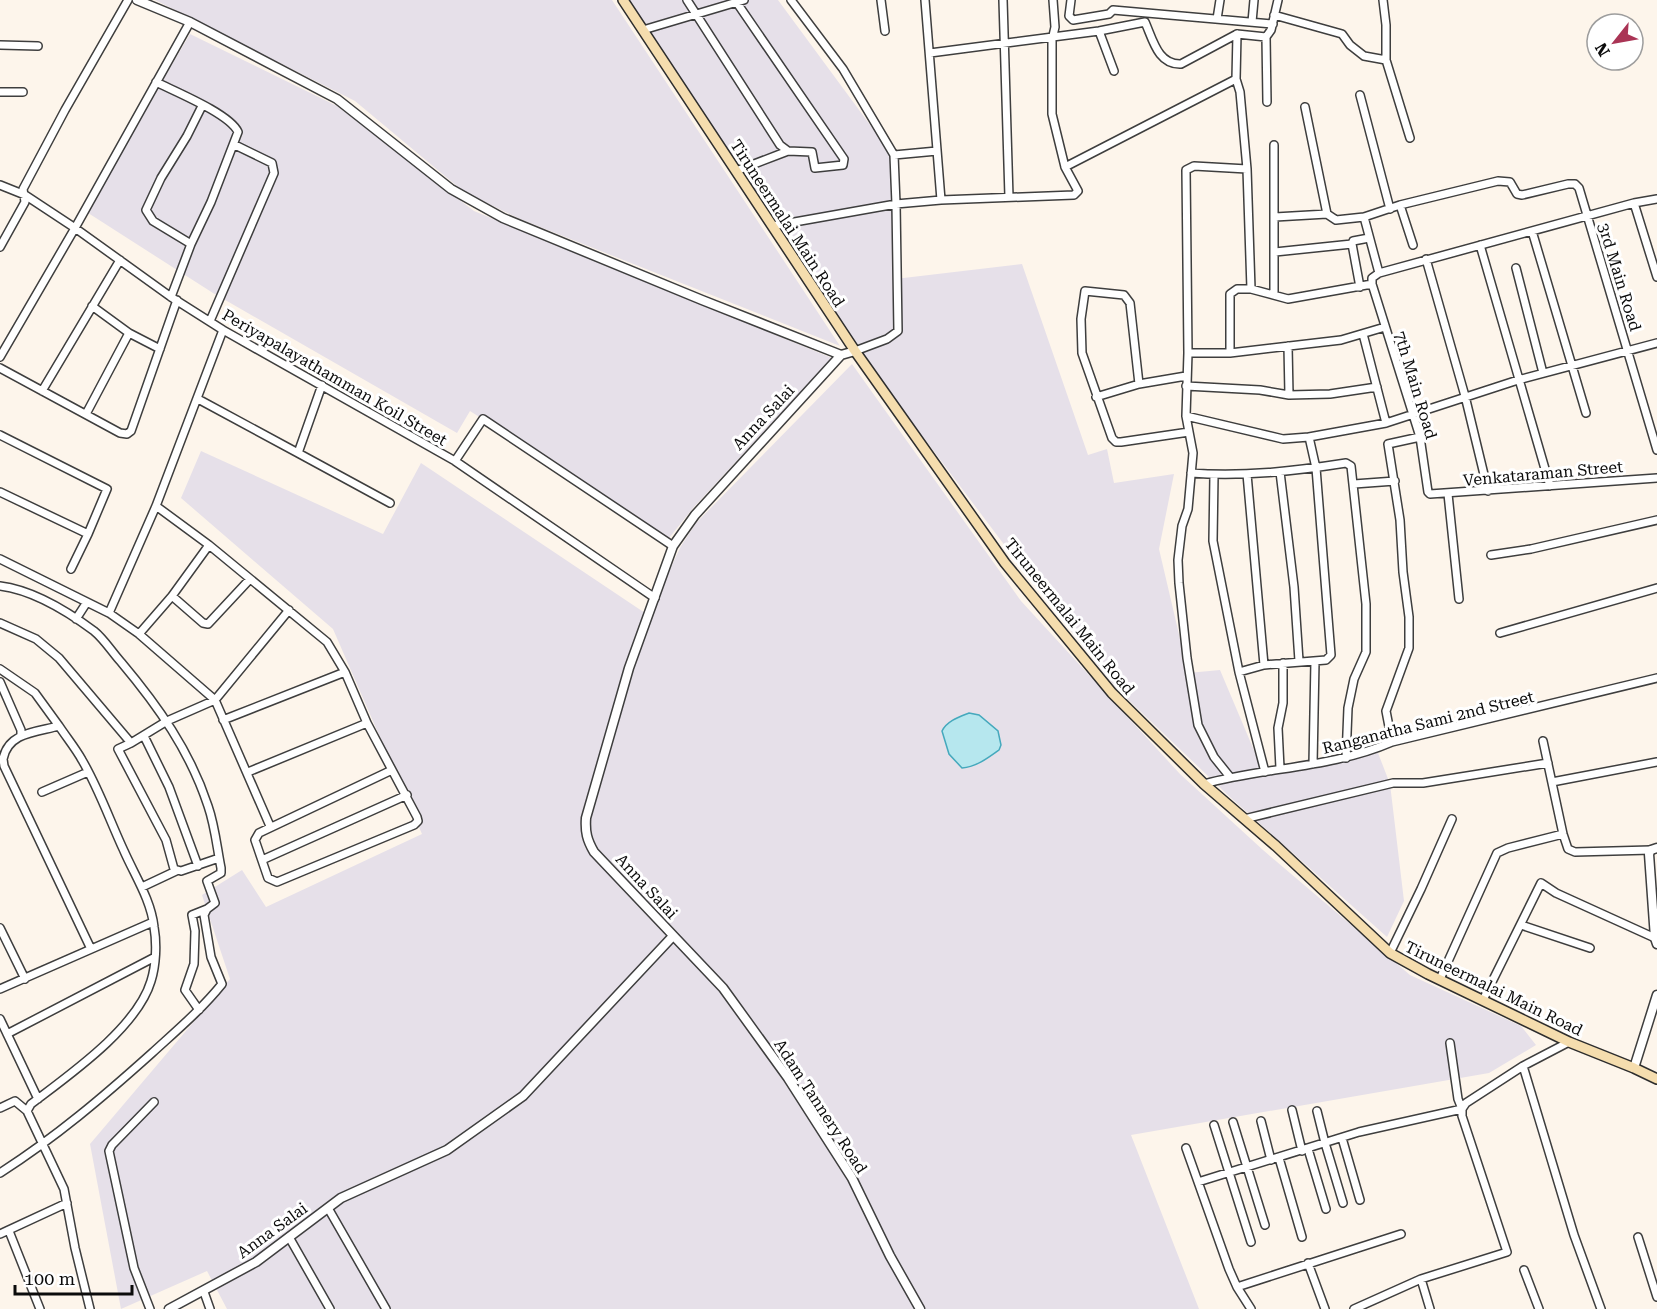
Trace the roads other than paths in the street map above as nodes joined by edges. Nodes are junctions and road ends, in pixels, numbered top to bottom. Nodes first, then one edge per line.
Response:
1 (128, 0) edge
2 (137, 0) edge
3 (623, 0) edge
4 (687, 0) edge
5 (791, 0) edge
6 (881, 0) edge
7 (925, 0) edge
8 (1003, 0) edge
9 (1053, 0) edge
10 (1071, 0) edge
11 (1220, 0) edge
12 (1254, 0) edge
13 (1278, 0) edge
14 (1383, 0) edge
15 (738, 1) edge
16 (696, 14) junction
17 (1274, 15) junction
18 (1217, 19) junction
19 (190, 22) junction
20 (1252, 22) junction
21 (1273, 24) junction
22 (643, 30) junction
23 (885, 31) dead end
24 (1099, 31) junction
25 (1237, 34) junction
26 (1053, 36) junction
27 (1266, 37) junction
28 (1005, 43) junction
29 (0, 45) edge
30 (38, 46) dead end
31 (930, 53) junction
32 (1386, 60) junction
33 (1114, 71) dead end
34 (1236, 80) junction
35 (156, 82) junction
36 (23, 92) dead end
37 (0, 93) edge
38 (1360, 95) dead end
39 (1267, 102) dead end
40 (202, 106) junction
41 (1305, 107) dead end
42 (1410, 138) dead end
43 (235, 145) junction
44 (1274, 145) dead end
45 (788, 151) junction
46 (938, 151) junction
47 (894, 155) junction
48 (1065, 167) junction
49 (1247, 169) junction
50 (736, 171) junction
51 (0, 185) edge
52 (25, 195) junction
53 (1009, 197) junction
54 (1657, 199) edge
55 (941, 200) junction
56 (1634, 203) junction
57 (896, 204) junction
58 (1400, 206) junction
59 (1390, 208) junction
60 (1327, 214) junction
61 (1364, 216) junction
62 (1587, 216) junction
63 (1275, 217) junction
64 (772, 226) junction
65 (75, 228) junction
66 (1532, 231) junction
67 (1369, 238) junction
68 (191, 244) junction
69 (1352, 244) junction
70 (1413, 245) dead end
71 (1480, 245) junction
72 (0, 247) edge
73 (1275, 252) junction
74 (1426, 259) junction
75 (120, 260) junction
76 (1516, 268) dead end
77 (1379, 273) junction
78 (1657, 277) edge
79 (1372, 284) junction
80 (1360, 287) junction
81 (1251, 290) junction
82 (1274, 296) junction
83 (174, 299) junction
84 (92, 306) junction
85 (210, 321) junction
86 (1385, 327) junction
87 (223, 330) junction
88 (129, 333) junction
89 (1363, 334) junction
90 (1657, 343) edge
91 (1288, 346) junction
92 (160, 349) junction
93 (855, 351) junction
94 (1628, 352) junction
95 (1188, 353) junction
96 (1230, 353) junction
97 (841, 355) junction
98 (0, 357) edge
99 (1571, 365) junction
100 (0, 368) edge
101 (1543, 373) junction
102 (1186, 376) junction
103 (1518, 380) junction
104 (1138, 384) junction
105 (322, 385) junction
106 (1186, 386) junction
107 (1377, 387) junction
108 (42, 391) junction
109 (1289, 395) junction
110 (1465, 396) junction
111 (1096, 397) junction
112 (198, 399) junction
113 (1586, 413) dead end
114 (86, 414) junction
115 (1413, 414) junction
116 (1186, 416) junction
117 (1386, 423) junction
118 (1189, 432) junction
119 (0, 435) edge
120 (1309, 437) junction
121 (1420, 437) junction
122 (1657, 450) edge
123 (298, 453) junction
124 (455, 461) junction
125 (1316, 468) junction
126 (1280, 472) junction
127 (1191, 473) junction
128 (1247, 474) junction
129 (1214, 475) junction
130 (1657, 478) edge
131 (1395, 481) junction
132 (1354, 484) junction
133 (1550, 486) junction
134 (1488, 491) junction
135 (0, 492) edge
136 (1448, 494) junction
137 (1431, 495) joint
138 (390, 504) dead end
139 (156, 506) junction
140 (1657, 520) edge
141 (88, 534) junction
142 (209, 545) junction
143 (673, 546) junction
144 (1491, 555) dead end
145 (0, 559) edge
146 (71, 569) dead end
147 (250, 579) junction
148 (0, 586) edge
149 (1657, 588) edge
150 (172, 596) junction
151 (655, 598) junction
152 (1459, 599) dead end
153 (87, 602) junction
154 (289, 610) junction
155 (109, 613) junction
156 (76, 619) junction
157 (0, 623) edge
158 (1500, 633) dead end
159 (139, 634) junction
160 (1299, 661) junction
161 (1315, 661) junction
162 (1283, 663) junction
163 (1264, 665) junction
164 (0, 669) edge
165 (345, 672) junction
166 (1239, 672) junction
167 (1657, 678) edge
168 (0, 682) edge
169 (215, 700) junction
170 (223, 720) junction
171 (167, 721) junction
172 (367, 723) junction
173 (59, 726) junction
174 (21, 736) junction
175 (144, 736) junction
176 (1543, 741) dead end
177 (131, 742) junction
178 (1392, 742) junction
179 (118, 749) junction
180 (111, 753) dead end
181 (1346, 758) junction
182 (2, 760) edge
183 (1657, 762) edge
184 (1313, 764) junction
185 (1548, 764) junction
186 (1280, 768) junction
187 (392, 771) junction
188 (88, 772) junction
189 (248, 772) junction
190 (1265, 772) junction
191 (1230, 777) junction
192 (1552, 782) junction
193 (1204, 784) junction
194 (42, 792) dead end
195 (406, 795) junction
196 (1244, 819) junction
197 (1452, 819) dead end
198 (270, 826) junction
199 (1563, 834) junction
200 (1654, 849) edge
201 (219, 858) junction
202 (262, 860) junction
203 (198, 866) junction
204 (176, 871) junction
205 (142, 887) junction
206 (207, 909) junction
207 (1655, 912) edge
208 (153, 921) junction
209 (1521, 925) junction
210 (0, 928) edge
211 (673, 936) junction
212 (1656, 941) edge
213 (1590, 948) dead end
214 (91, 949) junction
215 (1390, 953) junction
216 (155, 957) junction
217 (25, 979) junction
218 (1440, 979) junction
219 (0, 989) edge
220 (1657, 995) edge
221 (1483, 1000) junction
222 (199, 1010) junction
223 (0, 1020) edge
224 (7, 1034) junction
225 (1569, 1042) junction
226 (1450, 1043) dead end
227 (1523, 1066) junction
228 (1634, 1068) junction
229 (1657, 1079) edge
230 (38, 1099) junction
231 (154, 1102) dead end
232 (0, 1108) edge
233 (1462, 1109) junction
234 (1292, 1110) dead end
235 (27, 1111) junction
236 (1317, 1111) dead end
237 (1261, 1121) dead end
238 (1233, 1122) dead end
239 (1214, 1125) dead end
240 (1342, 1138) junction
241 (1325, 1143) junction
242 (44, 1145) junction
243 (1186, 1148) dead end
244 (1305, 1150) junction
245 (1275, 1159) junction
246 (1247, 1168) junction
247 (0, 1173) edge
248 (1228, 1174) junction
249 (1198, 1182) junction
250 (1360, 1200) dead end
251 (68, 1203) junction
252 (1343, 1203) dead end
253 (328, 1208) junction
254 (1326, 1209) dead end
255 (1265, 1226) dead end
256 (9, 1231) junction
257 (0, 1234) edge
258 (1401, 1234) dead end
259 (290, 1237) junction
260 (1302, 1237) dead end
261 (1638, 1237) dead end
262 (1251, 1242) dead end
263 (1308, 1263) junction
264 (1524, 1270) dead end
265 (1421, 1279) junction
266 (1237, 1287) junction
267 (204, 1292) junction
268 (1657, 1297) edge
269 (1374, 1300) junction
270 (40, 1309) edge
271 (90, 1309) edge
272 (150, 1309) edge
273 (169, 1309) edge
274 (210, 1309) edge
275 (330, 1309) edge
276 (386, 1309) edge
277 (920, 1309) edge
278 (1251, 1309) edge
279 (1325, 1309) edge
280 (1354, 1309) edge
281 (1376, 1309) edge
282 (1430, 1309) edge
283 (1539, 1309) edge
284 (1601, 1309) edge

1 - 52 street
2 - 19 street
3 - 22 main road, Tiruneermalai Main Road
4 - 16 street
5 - 47 street
6 - 23 street
7 - 31 street
8 - 28 street
9 - 26 street
10 - 18 street
11 - 18 street
12 - 20 street
13 - 17 street
14 - 32 street
15 - 16 street
15 - 45 street
16 - 22 street
16 - 45 street
17 - 21 street
17 - 32 street
18 - 20 street
19 - 35 street
19 - 97 street
20 - 21 street
21 - 27 street
22 - 50 main road, Tiruneermalai Main Road
24 - 25 street
24 - 26 street
24 - 33 street
25 - 27 street
25 - 34 street
26 - 28 street
26 - 48 street
27 - 39 street
28 - 31 street
28 - 53 street
29 - 30 street
31 - 46 street
32 - 42 street
34 - 48 street
34 - 49 street
35 - 40 street
35 - 65 street
36 - 37 street
38 - 59 street
40 - 43 street
40 - 68 street
41 - 60 street
43 - 68 street
43 - 85 street
44 - 63 street
45 - 50 street
46 - 47 street
46 - 55 street
47 - 57 street
48 - 53 street
49 - 81 street
49 - 95 street
50 - 64 main road, Tiruneermalai Main Road
51 - 52 street, Periyapalayathamman Koil Street
52 - 65 street, Periyapalayathamman Koil Street
52 - 72 street
53 - 55 street
54 - 56 street
55 - 57 street
56 - 62 street
56 - 78 street
57 - 64 street
57 - 93 street
58 - 59 street
58 - 62 street, 3rd Main Road
58 - 70 street
59 - 61 street
60 - 61 street
60 - 63 street
61 - 67 street
62 - 66 street
62 - 94 street, 3rd Main Road
63 - 73 street
64 - 93 main road, Tiruneermalai Main Road
65 - 75 street, Periyapalayathamman Koil Street
65 - 98 street
66 - 71 street
66 - 99 street
67 - 69 street
67 - 77 street
68 - 83 street
69 - 73 street
69 - 80 street
71 - 74 street
71 - 103 street
73 - 82 street
74 - 77 street
74 - 110 street
75 - 83 street, Periyapalayathamman Koil Street
75 - 84 street
76 - 101 street
77 - 79 street
79 - 80 street
79 - 86 street, 7th Main Road
80 - 82 street
81 - 82 street
81 - 96 street
83 - 85 street, Periyapalayathamman Koil Street
83 - 92 street
84 - 88 street
84 - 108 street
85 - 87 street, Periyapalayathamman Koil Street
86 - 89 street
86 - 115 street, 7th Main Road
87 - 105 street, Periyapalayathamman Koil Street
87 - 112 street
88 - 92 street
88 - 114 street
89 - 91 street
89 - 107 street
90 - 94 street
91 - 96 street
91 - 109 street
92 - 114 street
93 - 97 street
93 - 193 main road, Tiruneermalai Main Road
94 - 99 street
94 - 122 street, 3rd Main Road
95 - 96 street
95 - 102 street
97 - 143 street, Anna Salai
99 - 101 street
99 - 113 street
100 - 108 street
101 - 103 street
102 - 104 street
102 - 106 street
103 - 110 street
103 - 133 street
104 - 111 street
104 - 111 street
105 - 123 street
105 - 124 street, Periyapalayathamman Koil Street
106 - 109 street
106 - 116 street
107 - 109 street
107 - 117 street
108 - 114 street
110 - 115 street
110 - 134 street
111 - 118 street
112 - 123 street
112 - 139 street
115 - 117 street
115 - 121 street, 7th Main Road
116 - 118 street
116 - 120 street
117 - 120 street
118 - 127 street
119 - 141 street
120 - 125 street
121 - 131 street
121 - 137 street, 7th Main Road
123 - 138 street
124 - 143 street
124 - 151 street, Periyapalayathamman Koil Street
125 - 126 street
125 - 132 street
125 - 161 street
126 - 128 street
126 - 160 street
127 - 129 street
127 - 191 street
128 - 129 street
128 - 163 street
129 - 166 street
130 - 133 street, Venkataraman Street
131 - 132 street
131 - 178 street
132 - 181 street
133 - 134 street, Venkataraman Street
134 - 136 street, Venkataraman Street
135 - 141 street
136 - 137 street, Venkataraman Street
136 - 152 street
139 - 142 street
139 - 155 street
140 - 144 street
141 - 146 street
142 - 147 street
142 - 150 street
143 - 151 street, Anna Salai
145 - 153 street
147 - 150 street
147 - 154 street
148 - 156 street
149 - 158 street
150 - 159 street
151 - 211 street, Anna Salai
153 - 155 street
153 - 156 street
154 - 165 street
154 - 169 street
155 - 159 street
156 - 171 street
157 - 177 street
159 - 169 street
160 - 161 street
160 - 162 street
161 - 184 street
162 - 163 street
162 - 186 street
163 - 166 street
164 - 173 street
165 - 170 street
165 - 172 street
166 - 190 street
167 - 178 street, Ranganatha Sami 2nd Street
168 - 174 street
169 - 170 street
169 - 171 street
170 - 189 street
171 - 175 street
171 - 201 street
172 - 187 street
172 - 189 street
173 - 174 street
173 - 188 street
174 - 182 street
175 - 177 street
175 - 203 street
176 - 185 street
177 - 179 street
178 - 181 street, Ranganatha Sami 2nd Street
179 - 180 street
179 - 204 street
181 - 184 street, Ranganatha Sami 2nd Street
182 - 214 street
183 - 192 street
184 - 186 street, Ranganatha Sami 2nd Street
185 - 192 street
185 - 196 street
186 - 190 street, Ranganatha Sami 2nd Street
187 - 195 street
187 - 198 street
188 - 194 street
188 - 205 street
189 - 198 street
190 - 191 street, Ranganatha Sami 2nd Street
191 - 193 street, Ranganatha Sami 2nd Street
192 - 199 street
193 - 196 main road, Tiruneermalai Main Road
195 - 202 street
195 - 202 street
196 - 215 main road, Tiruneermalai Main Road
197 - 215 street
198 - 202 street
199 - 200 street
199 - 218 street
200 - 207 street
201 - 203 street
201 - 206 street
203 - 204 street
204 - 205 street
205 - 208 street
206 - 222 street
206 - 222 street
207 - 212 street
208 - 214 street
208 - 216 street
209 - 212 street
209 - 213 street
209 - 221 street
210 - 217 street
211 - 253 street, Anna Salai
211 - 277 street, Adam Tannery Road
214 - 217 street
215 - 218 main road, Tiruneermalai Main Road
216 - 224 street
216 - 230 street
217 - 219 street
218 - 221 main road, Tiruneermalai Main Road
220 - 228 street
221 - 225 main road, Tiruneermalai Main Road
222 - 242 street
223 - 224 street
224 - 230 street
225 - 227 street
225 - 228 main road, Tiruneermalai Main Road
226 - 233 street
227 - 233 street
227 - 284 street
228 - 229 main road, Tiruneermalai Main Road
230 - 235 street
231 - 272 street
232 - 235 street
233 - 240 street
233 - 265 street
234 - 244 street
235 - 242 street
236 - 241 street
237 - 245 street
238 - 246 street
239 - 248 street
240 - 241 street
240 - 250 street
241 - 244 street
241 - 252 street
242 - 247 street
242 - 251 street
243 - 249 street
244 - 245 street
244 - 254 street
245 - 246 street
245 - 260 street
246 - 248 street
246 - 255 street
248 - 249 street
248 - 262 street
249 - 266 street
251 - 256 street
251 - 271 street
253 - 259 street, Anna Salai
253 - 276 street
256 - 257 street
256 - 270 street
258 - 263 street
259 - 267 street, Anna Salai
259 - 275 street
261 - 268 street
263 - 266 street
263 - 279 street
264 - 283 street
265 - 269 street
265 - 282 street
266 - 278 street
267 - 273 street, Anna Salai
267 - 274 street
269 - 280 street
269 - 281 street

